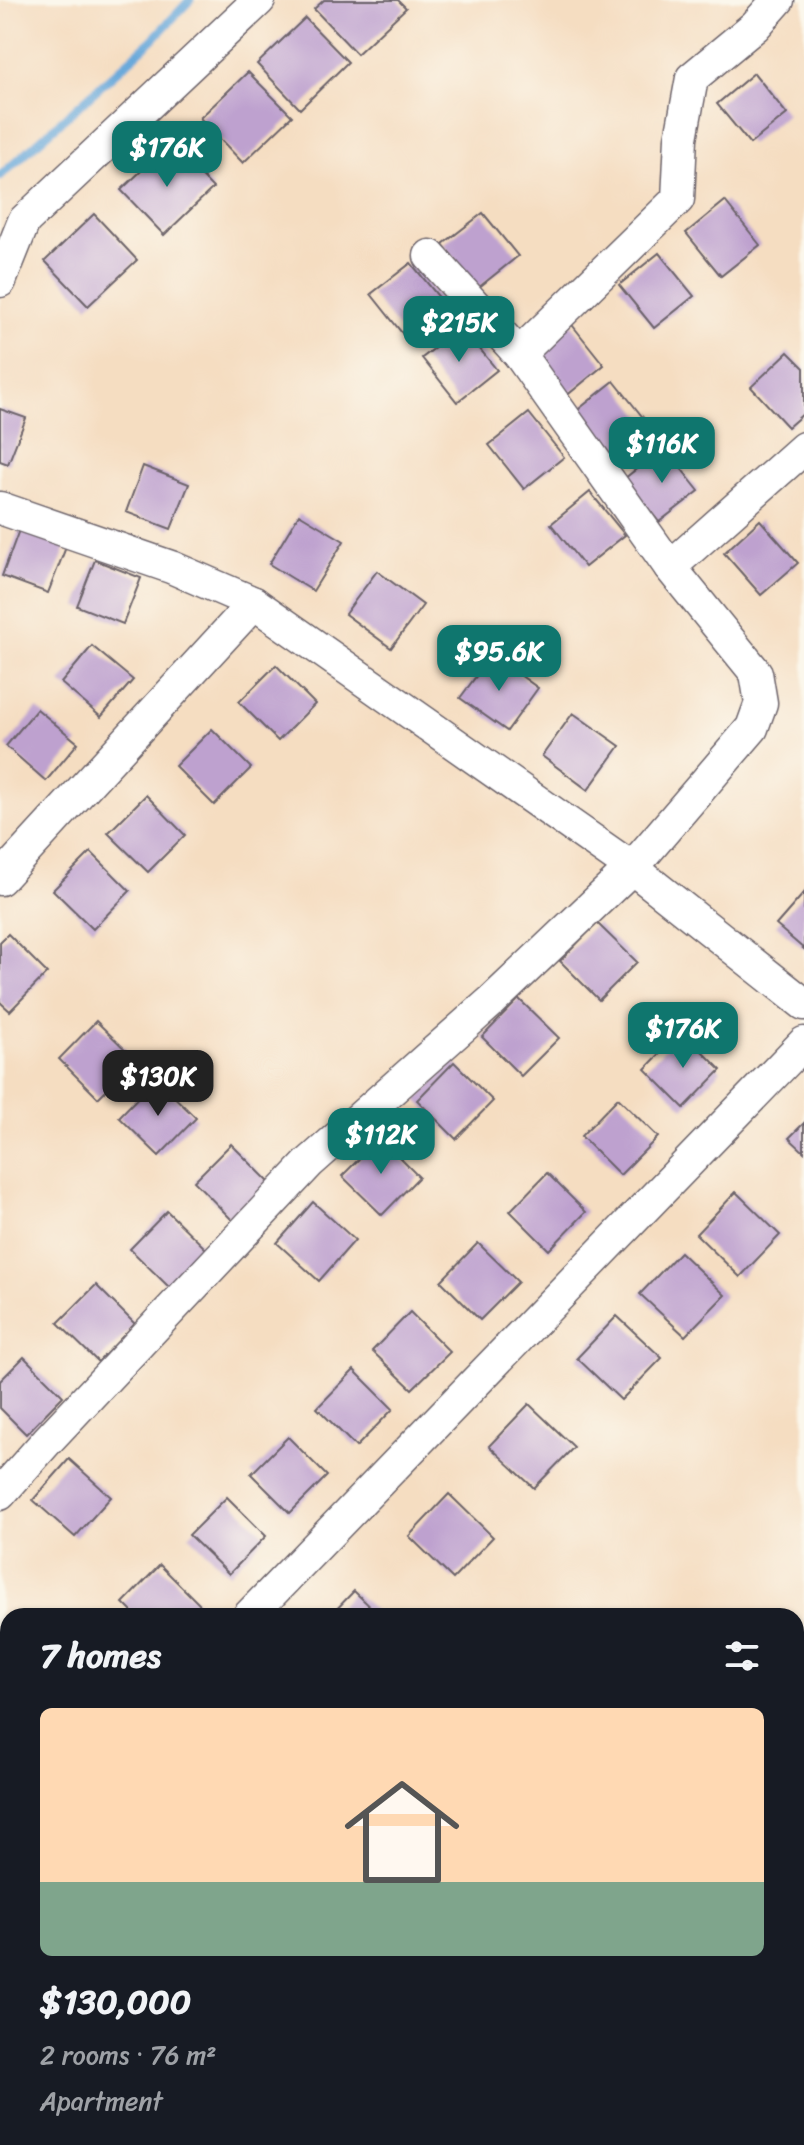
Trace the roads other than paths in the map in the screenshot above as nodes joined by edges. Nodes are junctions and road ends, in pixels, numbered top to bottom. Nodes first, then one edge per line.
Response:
1 (259, 0) edge
2 (778, 0) edge
3 (430, 256) dead end
4 (0, 281) edge
5 (519, 354) junction
6 (804, 448) edge
7 (0, 508) edge
8 (670, 567) junction
9 (254, 603) junction
10 (632, 868) junction
11 (0, 879) edge
12 (804, 1004) edge
13 (804, 1043) edge
14 (0, 1494) edge
15 (257, 1608) edge

1 - 4 street
2 - 5 street
3 - 5 street
5 - 8 street
6 - 8 street
7 - 9 street
8 - 10 street
9 - 10 street
9 - 11 street
10 - 12 street
10 - 14 street
13 - 15 street

